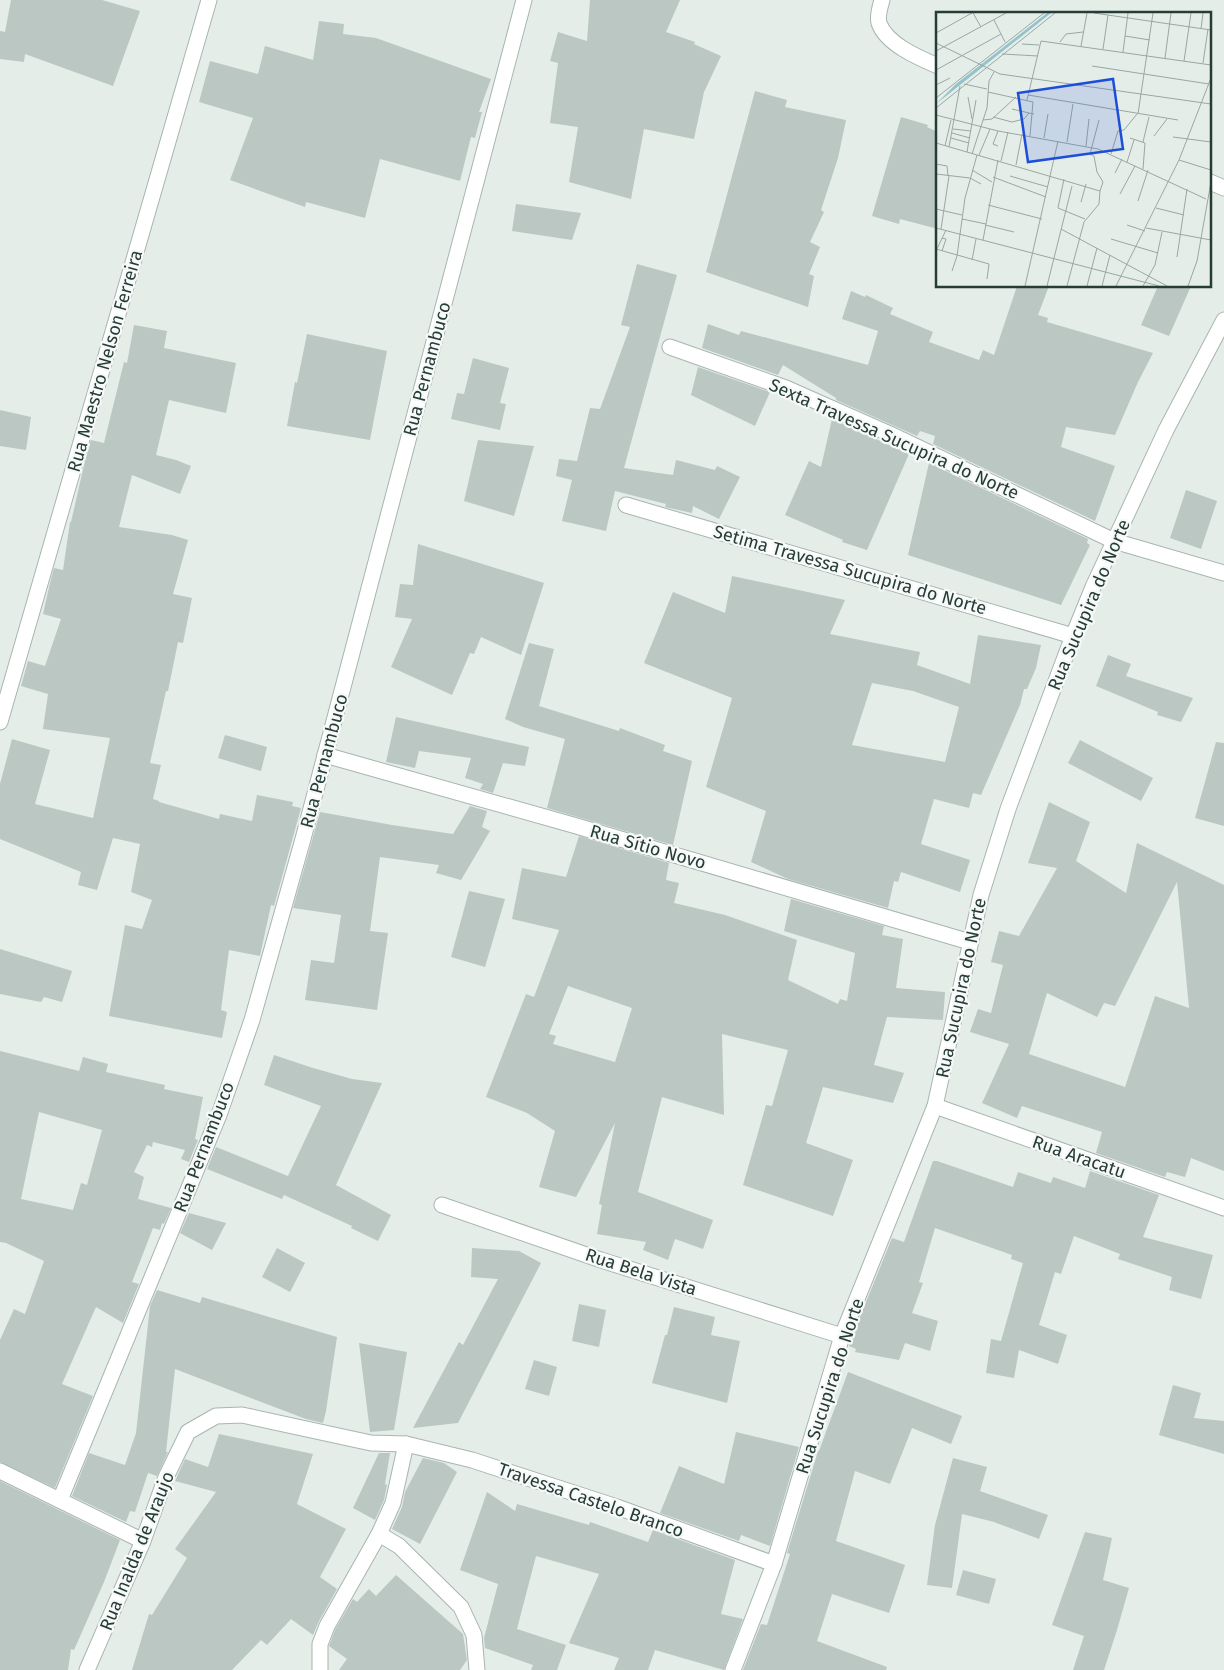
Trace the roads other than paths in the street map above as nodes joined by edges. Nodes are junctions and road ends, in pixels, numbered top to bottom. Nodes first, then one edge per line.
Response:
1 (210, 0) edge
2 (524, 0) edge
3 (882, 0) edge
4 (936, 65) edge
5 (1212, 183) edge
6 (1224, 188) edge
7 (1224, 320) edge
8 (670, 347) dead end
9 (626, 505) dead end
10 (1114, 541) junction
11 (1224, 573) edge
12 (1073, 636) junction
13 (0, 722) edge
14 (325, 755) junction
15 (970, 942) junction
16 (935, 1106) junction
17 (442, 1205) dead end
18 (1224, 1208) edge
19 (842, 1336) junction
20 (188, 1432) joint
21 (406, 1444) junction
22 (0, 1471) edge
23 (60, 1500) junction
24 (379, 1534) junction
25 (144, 1541) junction
26 (774, 1564) junction
27 (87, 1670) edge
28 (320, 1670) edge
29 (477, 1670) edge
30 (734, 1670) edge

1 - 13 street, Rua Maestro Nelson Ferreira
2 - 14 street, Rua Pernambuco
3 - 4 street
5 - 6 street
7 - 10 street, Rua Sucupira do Norte
8 - 10 street, Sexta Travessa Sucupira do Norte
9 - 12 street, Setima Travessa Sucupira do Norte
10 - 11 street, Sexta Travessa Sucupira do Norte
10 - 12 street, Rua Sucupira do Norte
12 - 15 street, Rua Sucupira do Norte
14 - 15 street, Rua Sítio Novo
14 - 23 street, Rua Pernambuco
15 - 16 street, Rua Sucupira do Norte
16 - 18 street, Rua Aracatu
16 - 19 street, Rua Sucupira do Norte
17 - 19 street, Rua Bela Vista
19 - 26 street, Rua Sucupira do Norte
20 - 21 street, Travessa Castelo Branco
20 - 25 street, Rua Inalda de Araujo
21 - 24 street
21 - 26 street, Travessa Castelo Branco
22 - 23 street
23 - 25 street
24 - 28 street
24 - 29 street
25 - 27 street, Rua Inalda de Araujo
26 - 30 street, Rua Sucupira do Norte

